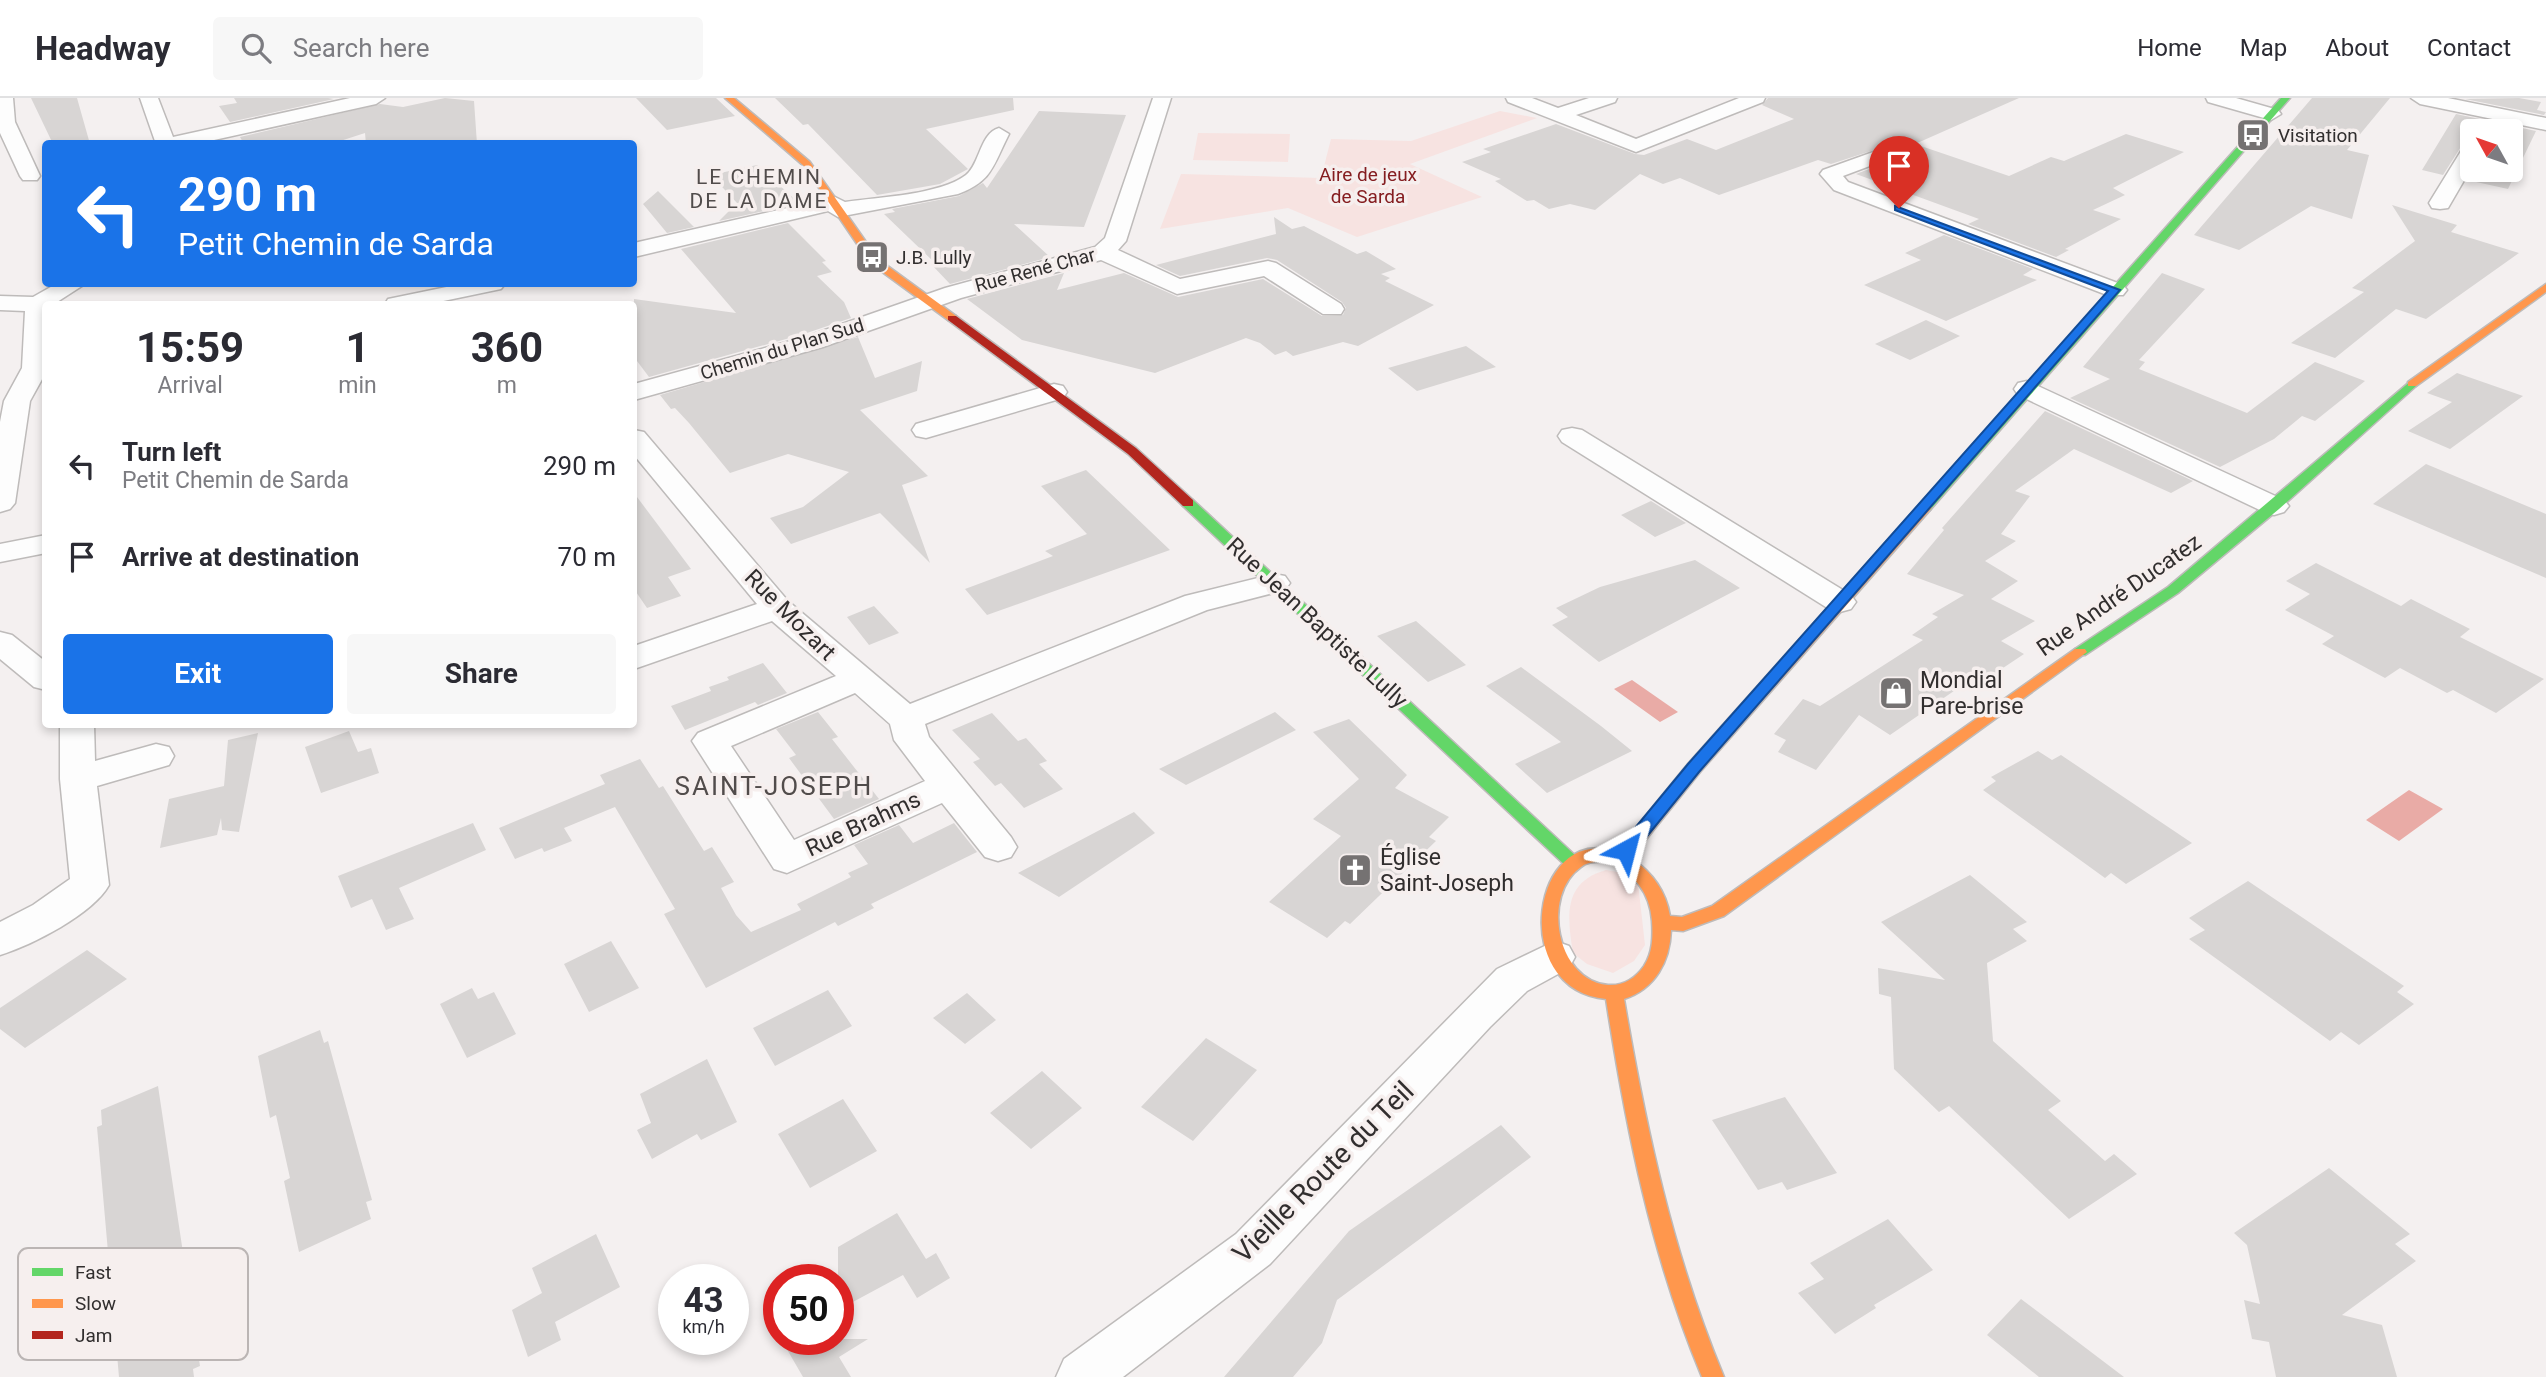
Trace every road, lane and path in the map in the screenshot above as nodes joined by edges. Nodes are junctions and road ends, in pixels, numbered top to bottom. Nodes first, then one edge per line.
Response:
1 (149, 98) edge
2 (376, 98) edge
3 (729, 98) edge
4 (1162, 98) edge
5 (1516, 98) edge
6 (1608, 98) edge
7 (1756, 98) edge
8 (2215, 98) edge
9 (2286, 98) edge
10 (2420, 98) edge
11 (3, 101) edge
12 (2497, 105) edge
13 (1561, 114) junction
14 (2272, 114) junction
15 (2546, 124) edge
16 (999, 134) dead end
17 (165, 140) edge
18 (185, 140) edge
19 (1876, 157) dead end
20 (2460, 169) edge
21 (28, 176) edge
22 (2440, 203) dead end
23 (836, 206) junction
24 (637, 249) edge
25 (1103, 252) junction
26 (68, 287) edge
27 (479, 287) edge
28 (2546, 287) edge
29 (2115, 290) junction
30 (42, 301) edge
31 (42, 301) edge
32 (411, 301) edge
33 (928, 302) junction
34 (0, 303) edge
35 (37, 304) junction
36 (1332, 309) dead end
37 (40, 367) edge
38 (2027, 389) junction
39 (637, 391) edge
40 (1054, 393) junction
41 (10, 395) edge
42 (926, 430) dead end
43 (1572, 436) dead end
44 (637, 448) edge
45 (643, 467) edge
46 (0, 503) edge
47 (2274, 506) junction
48 (42, 545) edge
49 (0, 553) edge
50 (1274, 583) junction
51 (1840, 603) junction
52 (776, 608) junction
53 (0, 642) edge
54 (637, 659) edge
55 (42, 677) edge
56 (857, 680) junction
57 (906, 719) junction
58 (77, 728) edge
59 (156, 756) dead end
60 (78, 779) junction
61 (946, 786) junction
62 (998, 847) dead end
63 (1620, 859) junction
64 (1573, 863) junction
65 (1660, 922) junction
66 (1, 938) edge
67 (1555, 957) junction
68 (1614, 994) junction
69 (1083, 1377) edge
70 (1713, 1377) edge

1 - 17 street
2 - 18 street
3 - 23 street, Rue Jean Baptiste Lully
4 - 25 street, Rue René Char
5 - 13 street
6 - 13 street
7 - 13 street
8 - 14 street
9 - 14 street
10 - 12 street
11 - 21 street
12 - 15 street
14 - 29 street
16 - 23 street
19 - 29 street
20 - 22 street
23 - 24 street
23 - 33 street, Rue Jean Baptiste Lully
25 - 33 street, Rue René Char
25 - 36 street
26 - 31 street
27 - 32 street
28 - 47 street, Rue André Ducatez
29 - 38 street
30 - 35 street
33 - 39 street, Chemin du Plan Sud
33 - 40 street, Rue Jean Baptiste Lully
34 - 35 street
35 - 37 street
37 - 41 street
38 - 47 street
38 - 51 street
40 - 42 street
40 - 50 street, Rue Jean Baptiste Lully
41 - 46 street
43 - 51 street
44 - 45 street, Rue Mozart
45 - 52 street, Rue Mozart
47 - 65 street, Rue André Ducatez
48 - 49 street
50 - 57 street
50 - 64 street, Rue Jean Baptiste Lully
51 - 63 street
52 - 54 street
52 - 56 street, Rue Mozart
53 - 55 street
56 - 57 street, Rue Mozart
56 - 61 street, Rue Brahms
57 - 61 street, Rue Mozart
58 - 60 street
59 - 60 street
60 - 66 street
61 - 62 street, Rue Mozart
63 - 64 street
63 - 65 street
64 - 67 street
65 - 68 street
67 - 68 street
67 - 69 street, Vieille Route du Teil
68 - 70 street

